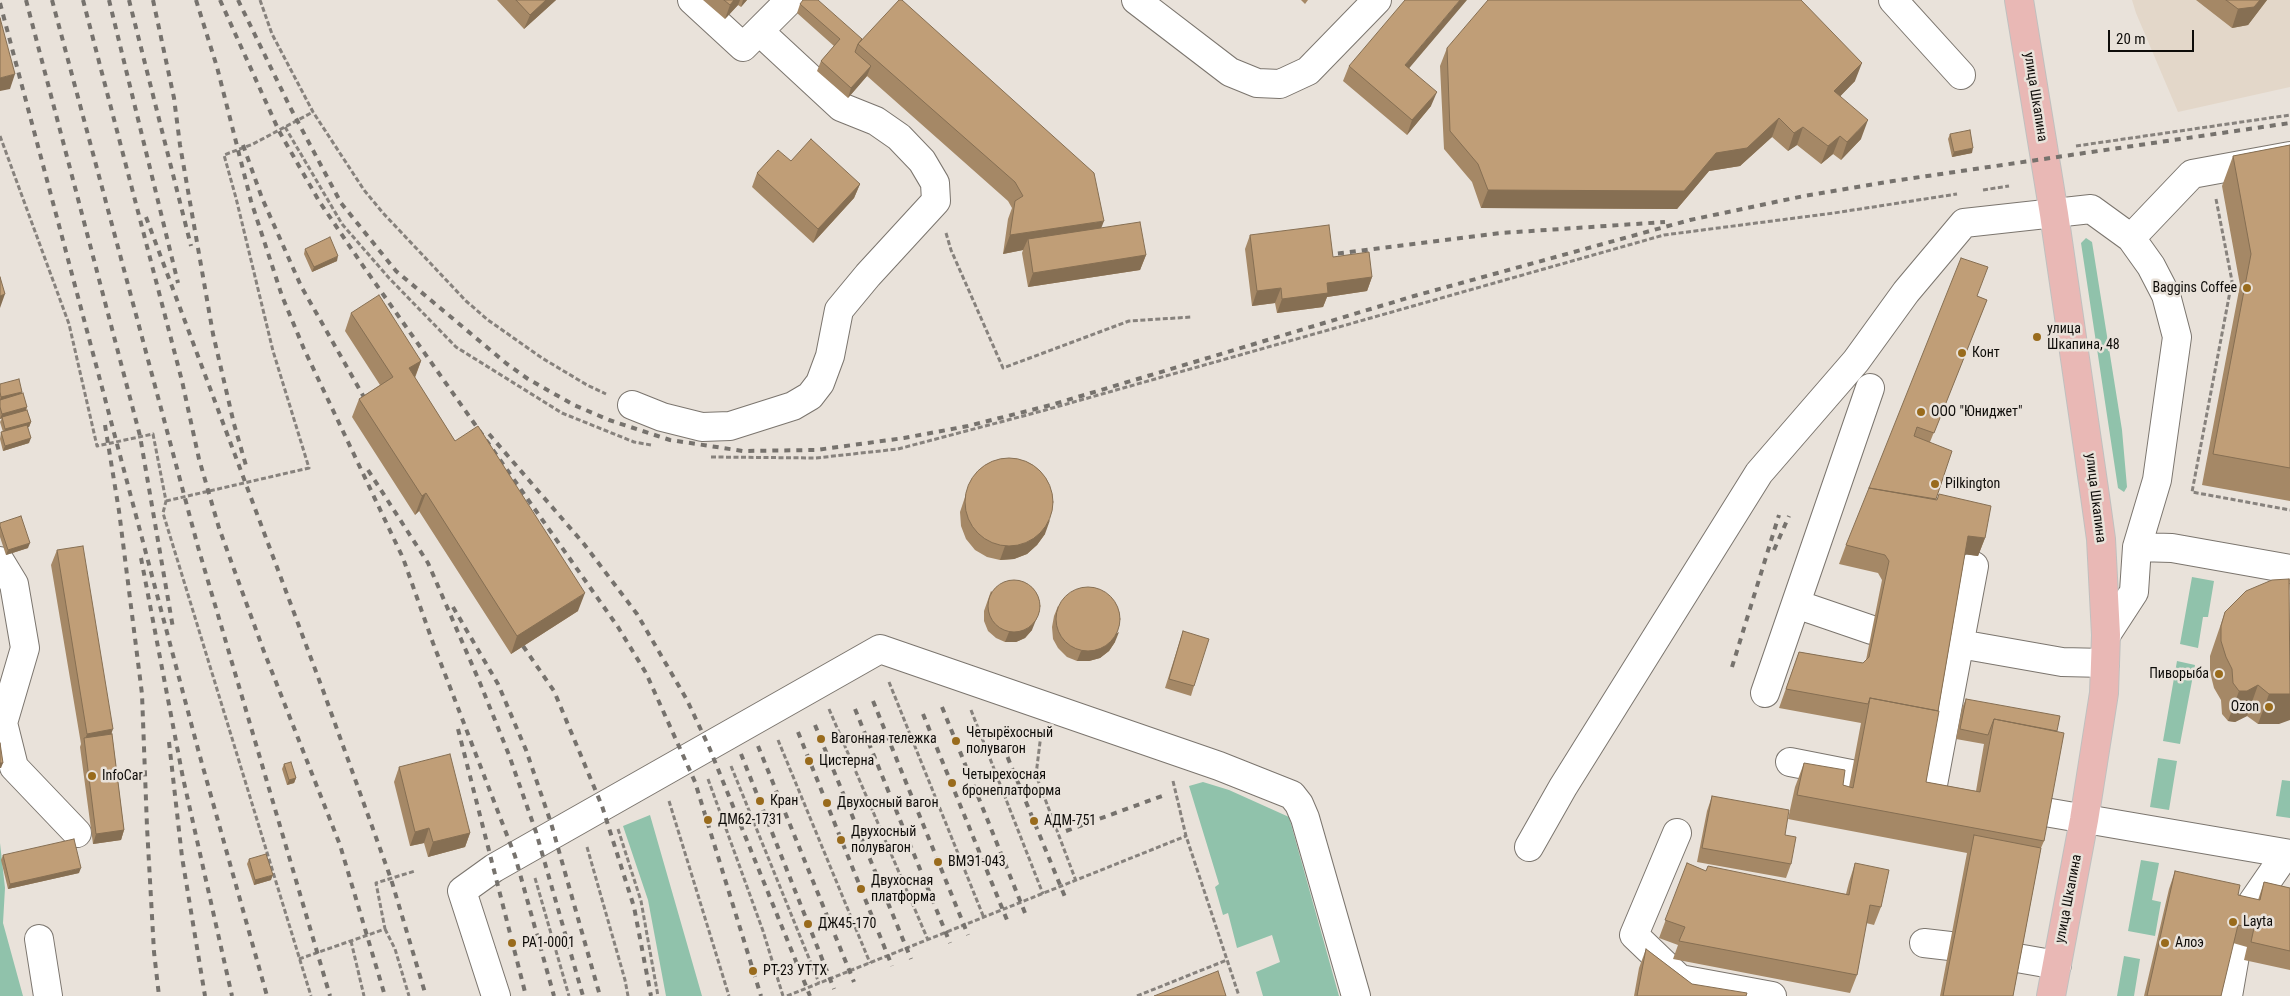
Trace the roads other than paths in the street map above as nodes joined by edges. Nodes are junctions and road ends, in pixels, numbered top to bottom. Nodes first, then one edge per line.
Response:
1 (692, 0) edge
2 (790, 0) edge
3 (1136, 0) edge
4 (1377, 0) edge
5 (1893, 0) edge
6 (2019, 0) edge
7 (759, 31) junction
8 (1961, 75) dead end
9 (2290, 156) edge
10 (2054, 214) junction
11 (2131, 238) junction
12 (1870, 388) dead end
13 (632, 404) road end
14 (2137, 547) junction
15 (0, 561) edge
16 (1974, 566) dead end
17 (2290, 569) edge
18 (1796, 604) junction
19 (1872, 630) dead end
20 (2106, 635) junction
21 (1953, 644) junction
22 (2105, 663) junction
23 (1765, 693) dead end
24 (1790, 762) dead end
25 (1851, 774) dead end
26 (1937, 791) edge
27 (2045, 812) edge
28 (2084, 820) junction
29 (77, 833) dead end
30 (1677, 833) dead end
31 (1529, 847) dead end
32 (2288, 855) edge
33 (2243, 916) edge
34 (39, 939) dead end
35 (2237, 944) edge
36 (2017, 958) edge
37 (2056, 966) junction
38 (48, 996) edge
39 (496, 996) edge
40 (1356, 996) edge
41 (1772, 996) edge
42 (2051, 996) edge
43 (2228, 996) edge

1 - 7 lane
2 - 7 lane
3 - 4 lane
5 - 8 lane
6 - 10 main road, улица Шкапина
7 - 13 lane
9 - 11 lane
10 - 11 lane
10 - 20 main road, улица Шкапина
10 - 31 lane
11 - 14 lane
12 - 18 lane
14 - 17 lane
14 - 20 lane
15 - 29 lane
16 - 21 lane
18 - 19 lane
18 - 23 lane
20 - 22 main road, улица Шкапина
21 - 22 lane
21 - 26 lane
22 - 28 main road, улица Шкапина
24 - 25 lane
27 - 28 lane
28 - 32 lane
28 - 37 main road, улица Шкапина
30 - 41 lane
32 - 33 lane
34 - 38 lane
35 - 43 lane
36 - 37 lane
37 - 42 main road, улица Шкапина
39 - 40 lane

